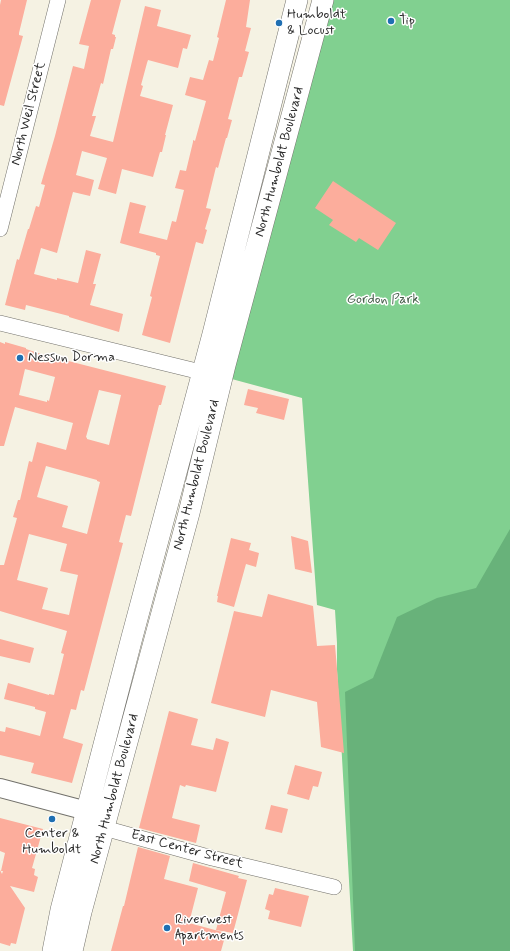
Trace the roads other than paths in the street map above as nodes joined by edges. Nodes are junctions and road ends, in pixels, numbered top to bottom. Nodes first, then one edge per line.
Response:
1 (58, 0) edge
2 (296, 0) edge
3 (324, 0) edge
4 (0, 229) edge
5 (0, 323) edge
6 (212, 375) junction
7 (0, 788) edge
8 (87, 811) junction
9 (104, 828) junction
10 (334, 887) dead end
11 (53, 951) edge
12 (72, 951) edge

1 - 4 street, North Weil Street
2 - 6 main road
3 - 6 main road, North Humboldt Boulevard
5 - 6 street
6 - 8 main road, North Humboldt Boulevard
6 - 9 main road, North Humboldt Boulevard
7 - 8 street
8 - 9 street, East Center Street
8 - 11 main road, North Humboldt Boulevard
9 - 10 street, East Center Street
9 - 12 main road, North Humboldt Boulevard

